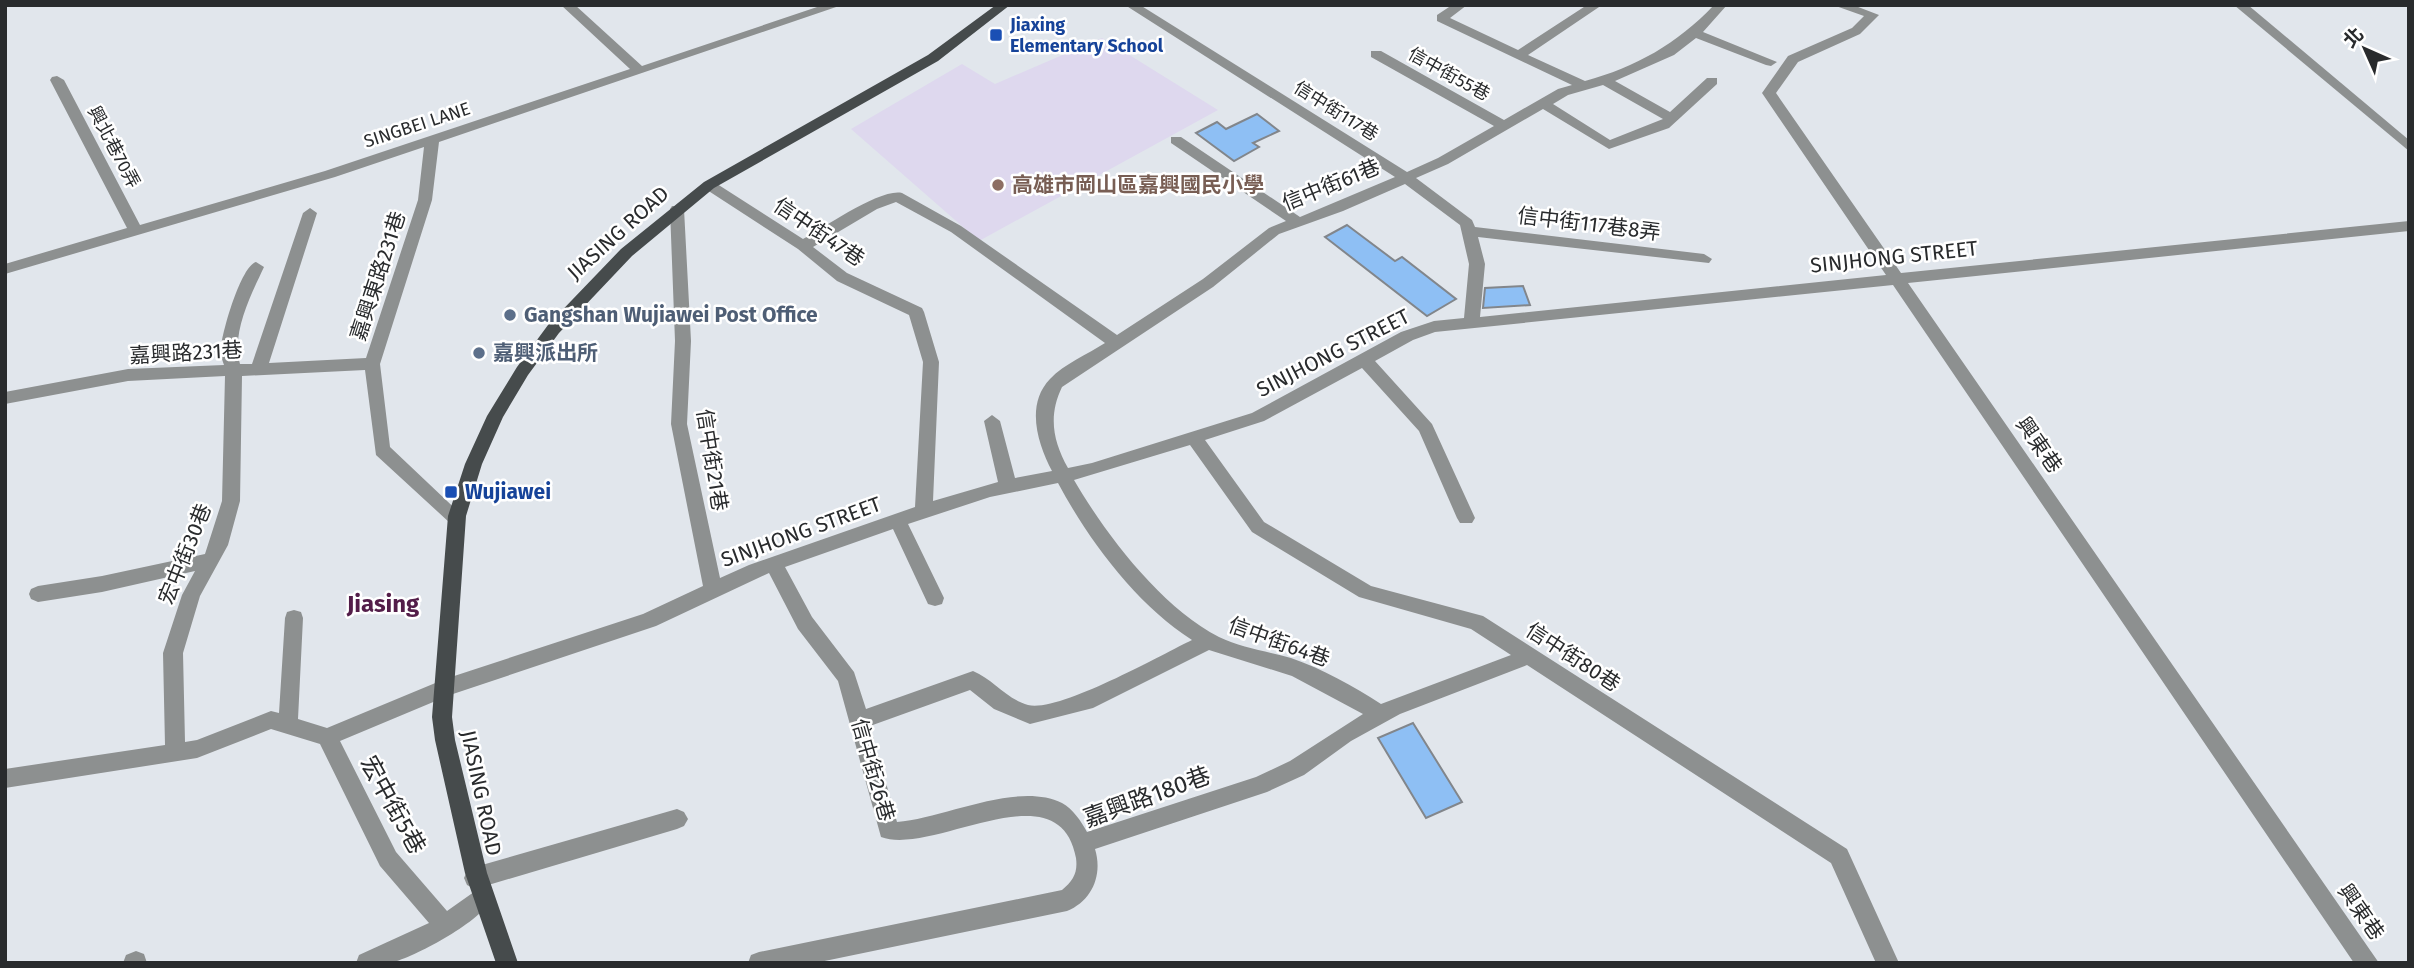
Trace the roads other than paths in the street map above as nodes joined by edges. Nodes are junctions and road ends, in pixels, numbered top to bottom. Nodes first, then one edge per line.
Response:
1 (567, 5) edge
2 (836, 5) edge
3 (1004, 5) edge
4 (1131, 5) edge
5 (1461, 5) edge
6 (1595, 5) edge
7 (1721, 5) edge
8 (1839, 5) edge
9 (2240, 5) edge
10 (1695, 33) junction
11 (1376, 54) dead end
12 (1519, 55) junction
13 (1771, 62) dead end
14 (640, 71) junction
15 (57, 80) dead end
16 (1604, 80) junction
17 (1712, 81) dead end
18 (1584, 86) junction
19 (1544, 104) junction
20 (1671, 118) junction
21 (1505, 126) junction
22 (432, 140) junction
23 (1176, 140) dead end
24 (2409, 147) edge
25 (1405, 177) junction
26 (709, 185) junction
27 (677, 209) junction
28 (310, 213) dead end
29 (1299, 223) junction
30 (2409, 226) edge
31 (136, 231) junction
32 (1469, 231) junction
33 (803, 246) junction
34 (1704, 259) dead end
35 (256, 267) dead end
36 (5, 269) edge
37 (1897, 279) junction
38 (1472, 322) junction
39 (1115, 342) junction
40 (1364, 359) junction
41 (372, 365) junction
42 (258, 370) junction
43 (234, 372) junction
44 (5, 398) edge
45 (992, 421) dead end
46 (1195, 439) junction
47 (1060, 476) junction
48 (1008, 486) junction
49 (924, 511) junction
50 (456, 518) junction
51 (1465, 518) dead end
52 (898, 521) junction
53 (211, 560) junction
54 (774, 564) junction
55 (713, 590) junction
56 (38, 594) dead end
57 (936, 598) dead end
58 (294, 618) dead end
59 (1209, 641) junction
60 (1529, 656) junction
61 (444, 688) junction
62 (1381, 715) junction
63 (858, 721) junction
64 (288, 726) junction
65 (327, 737) junction
66 (175, 753) junction
67 (7, 785) edge
68 (677, 819) dead end
69 (1083, 843) junction
70 (478, 888) junction
71 (446, 926) junction
72 (367, 963) edge
73 (507, 963) edge
74 (760, 963) edge
75 (1888, 963) edge
76 (2368, 963) edge

1 - 14 street
2 - 14 street, SINGBEI LANE
3 - 26 main road, JIASING ROAD
4 - 25 street, 信中街117巷
5 - 12 street
6 - 12 street
7 - 10 street, 信中街61巷
8 - 37 street, 興東巷
9 - 24 street
10 - 13 street
10 - 16 street, 信中街61巷
11 - 21 street, 信中街55巷
12 - 18 street
14 - 22 street, SINGBEI LANE
15 - 31 street, 興北巷70弄
16 - 18 street, 信中街61巷
16 - 20 street
17 - 20 street
18 - 19 street, 信中街61巷
19 - 20 street
19 - 21 street, 信中街61巷
21 - 25 street, 信中街61巷
22 - 31 street, SINGBEI LANE
22 - 41 street, 嘉興東路231巷
23 - 29 street
25 - 29 street, 信中街61巷
25 - 32 street, 信中街117巷
26 - 27 main road, JIASING ROAD
26 - 33 street, 信中街47巷
27 - 50 main road, JIASING ROAD
27 - 55 street, 信中街21巷
28 - 42 street
29 - 39 street, 信中街61巷
30 - 37 street, SINJHONG STREET
31 - 36 street, SINGBEI LANE
32 - 34 street, 信中街117巷8弄
32 - 38 street
33 - 39 street
33 - 49 street, 信中街47巷
35 - 43 street, 宏中街30巷
37 - 38 street, SINJHONG STREET
37 - 76 street, 興東巷
38 - 40 street, SINJHONG STREET
39 - 47 street, 信中街61巷
40 - 46 street, SINJHONG STREET
40 - 51 street
41 - 42 street, 嘉興路231巷
41 - 50 street, 嘉興東路231巷
42 - 43 street, 嘉興路231巷
43 - 44 street, 嘉興路231巷
43 - 53 street, 宏中街30巷
45 - 48 street
46 - 47 street, SINJHONG STREET
46 - 60 street, 信中街80巷
47 - 48 street, SINJHONG STREET
47 - 59 street, 信中街64巷
48 - 49 street, SINJHONG STREET
49 - 52 street, SINJHONG STREET
50 - 61 main road, JIASING ROAD
52 - 54 street, SINJHONG STREET
52 - 57 street
53 - 56 street
53 - 66 street, 宏中街30巷
54 - 55 street, SINJHONG STREET
54 - 63 street, 信中街26巷
55 - 61 street, SINJHONG STREET
58 - 64 street
59 - 62 street, 信中街64巷
59 - 63 street
60 - 62 street, 嘉興路180巷
60 - 75 street, 信中街80巷
61 - 65 street, SINJHONG STREET
61 - 70 main road, JIASING ROAD
62 - 69 street, 嘉興路180巷
63 - 69 street, 信中街26巷
64 - 65 street
64 - 66 street
65 - 71 street, 宏中街5巷
66 - 67 street
68 - 70 street
69 - 74 street, 嘉興路180巷
70 - 71 street
70 - 73 main road, JIASING ROAD
71 - 72 street

